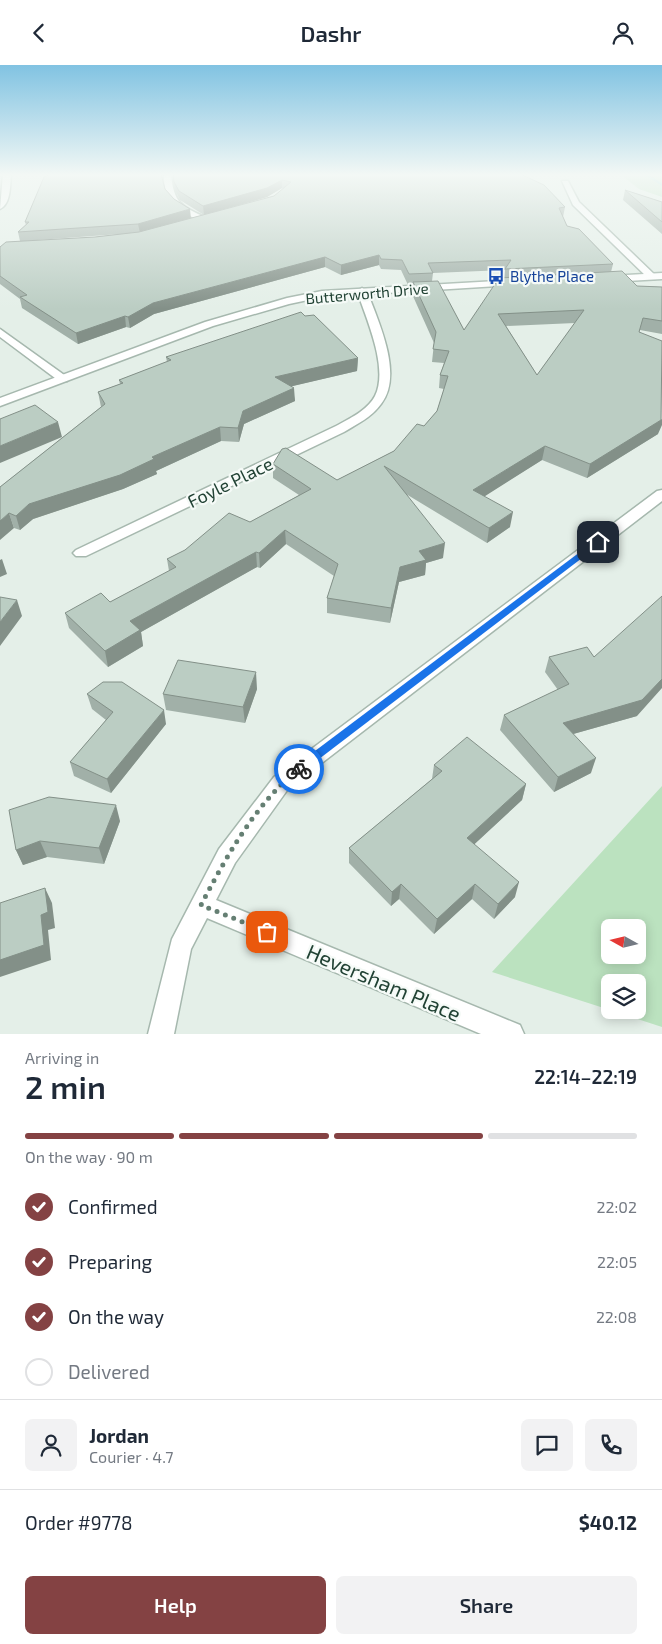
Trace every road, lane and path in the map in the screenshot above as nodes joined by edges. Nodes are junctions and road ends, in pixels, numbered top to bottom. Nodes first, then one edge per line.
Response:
1 (594, 219) edge
2 (204, 220) edge
3 (187, 225) edge
4 (657, 276) edge
5 (597, 279) edge
6 (521, 283) edge
7 (362, 291) junction
8 (0, 332) edge
9 (63, 379) junction
10 (0, 402) edge
11 (662, 494) edge
12 (81, 553) dead end
13 (201, 905) junction
14 (161, 1034) edge
15 (511, 1034) edge

1 - 4 street
2 - 3 street
4 - 5 street
6 - 7 street, Butterworth Drive
7 - 9 street, Butterworth Drive
7 - 12 street, Foyle Place
8 - 9 street
9 - 10 street, Butterworth Drive
11 - 13 street
13 - 14 street
13 - 15 street, Heversham Place

